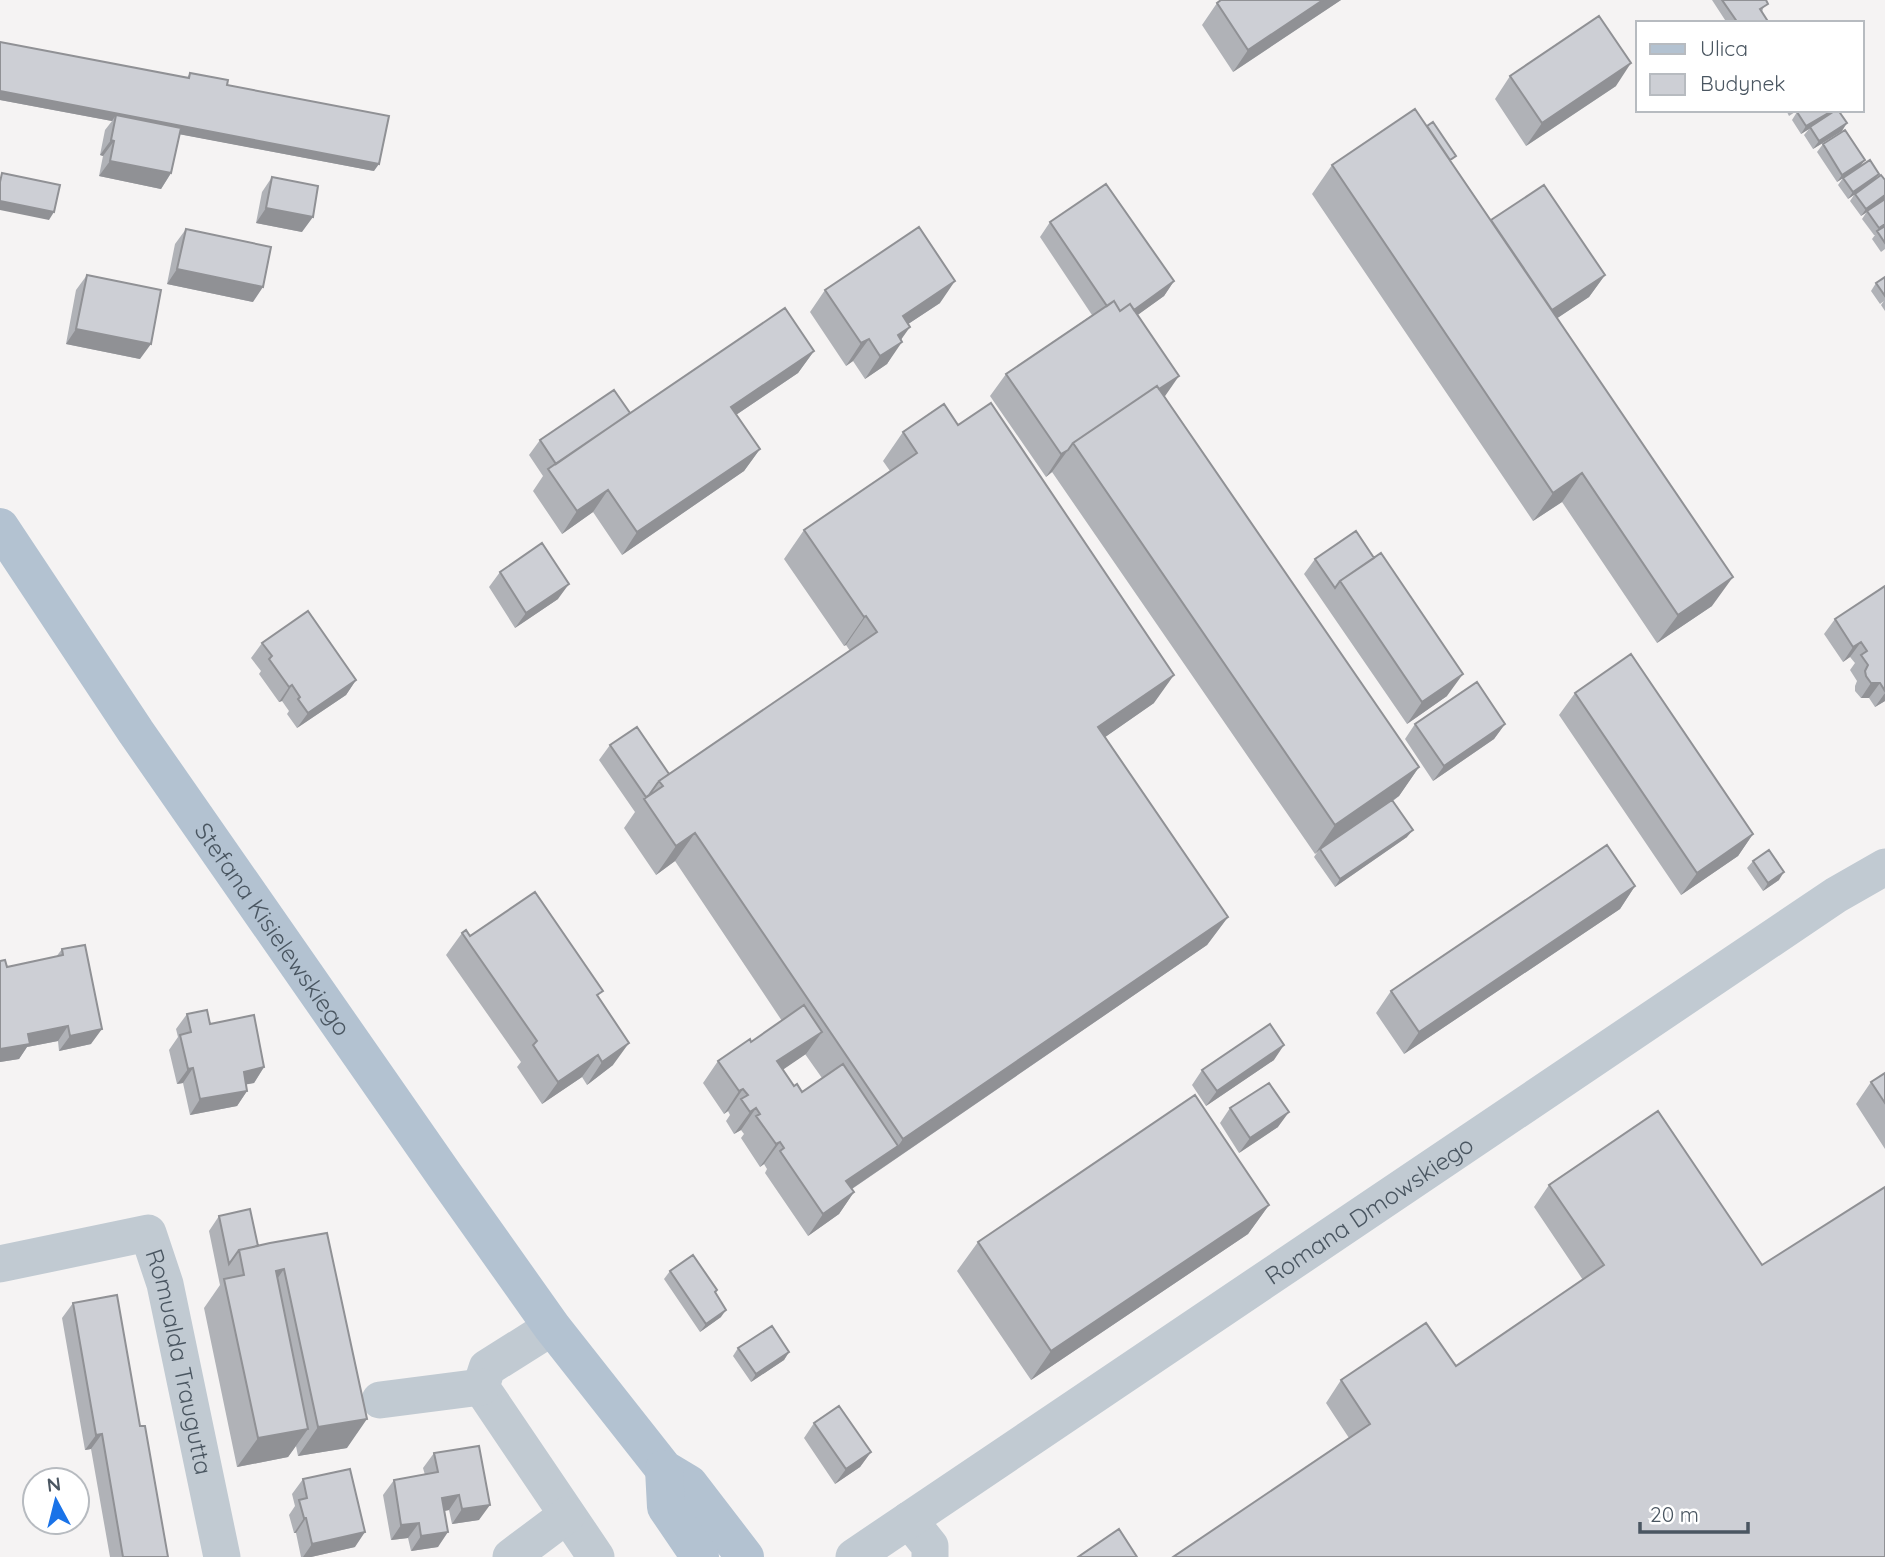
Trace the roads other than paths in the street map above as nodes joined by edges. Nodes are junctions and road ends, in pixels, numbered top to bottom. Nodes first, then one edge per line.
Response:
1 (0, 527) edge
2 (1885, 867) edge
3 (0, 1264) edge
4 (551, 1327) junction
5 (481, 1387) junction
6 (380, 1400) dead end
7 (664, 1469) junction
8 (567, 1514) junction
9 (909, 1520) junction
10 (222, 1557) edge
11 (511, 1557) edge
12 (596, 1557) edge
13 (700, 1557) edge
14 (745, 1557) edge
15 (854, 1557) edge
16 (930, 1557) edge

1 - 4 main road, Stefana Kisielewskiego
2 - 9 street, Romana Dmowskiego
3 - 10 street, Romualda Traugutta
4 - 5 street
4 - 7 main road, Stefana Kisielewskiego
5 - 6 street
5 - 8 street
7 - 13 main road
7 - 14 main road, Stefana Kisielewskiego
8 - 11 street
8 - 12 street
9 - 15 street, Romana Dmowskiego
9 - 16 street

